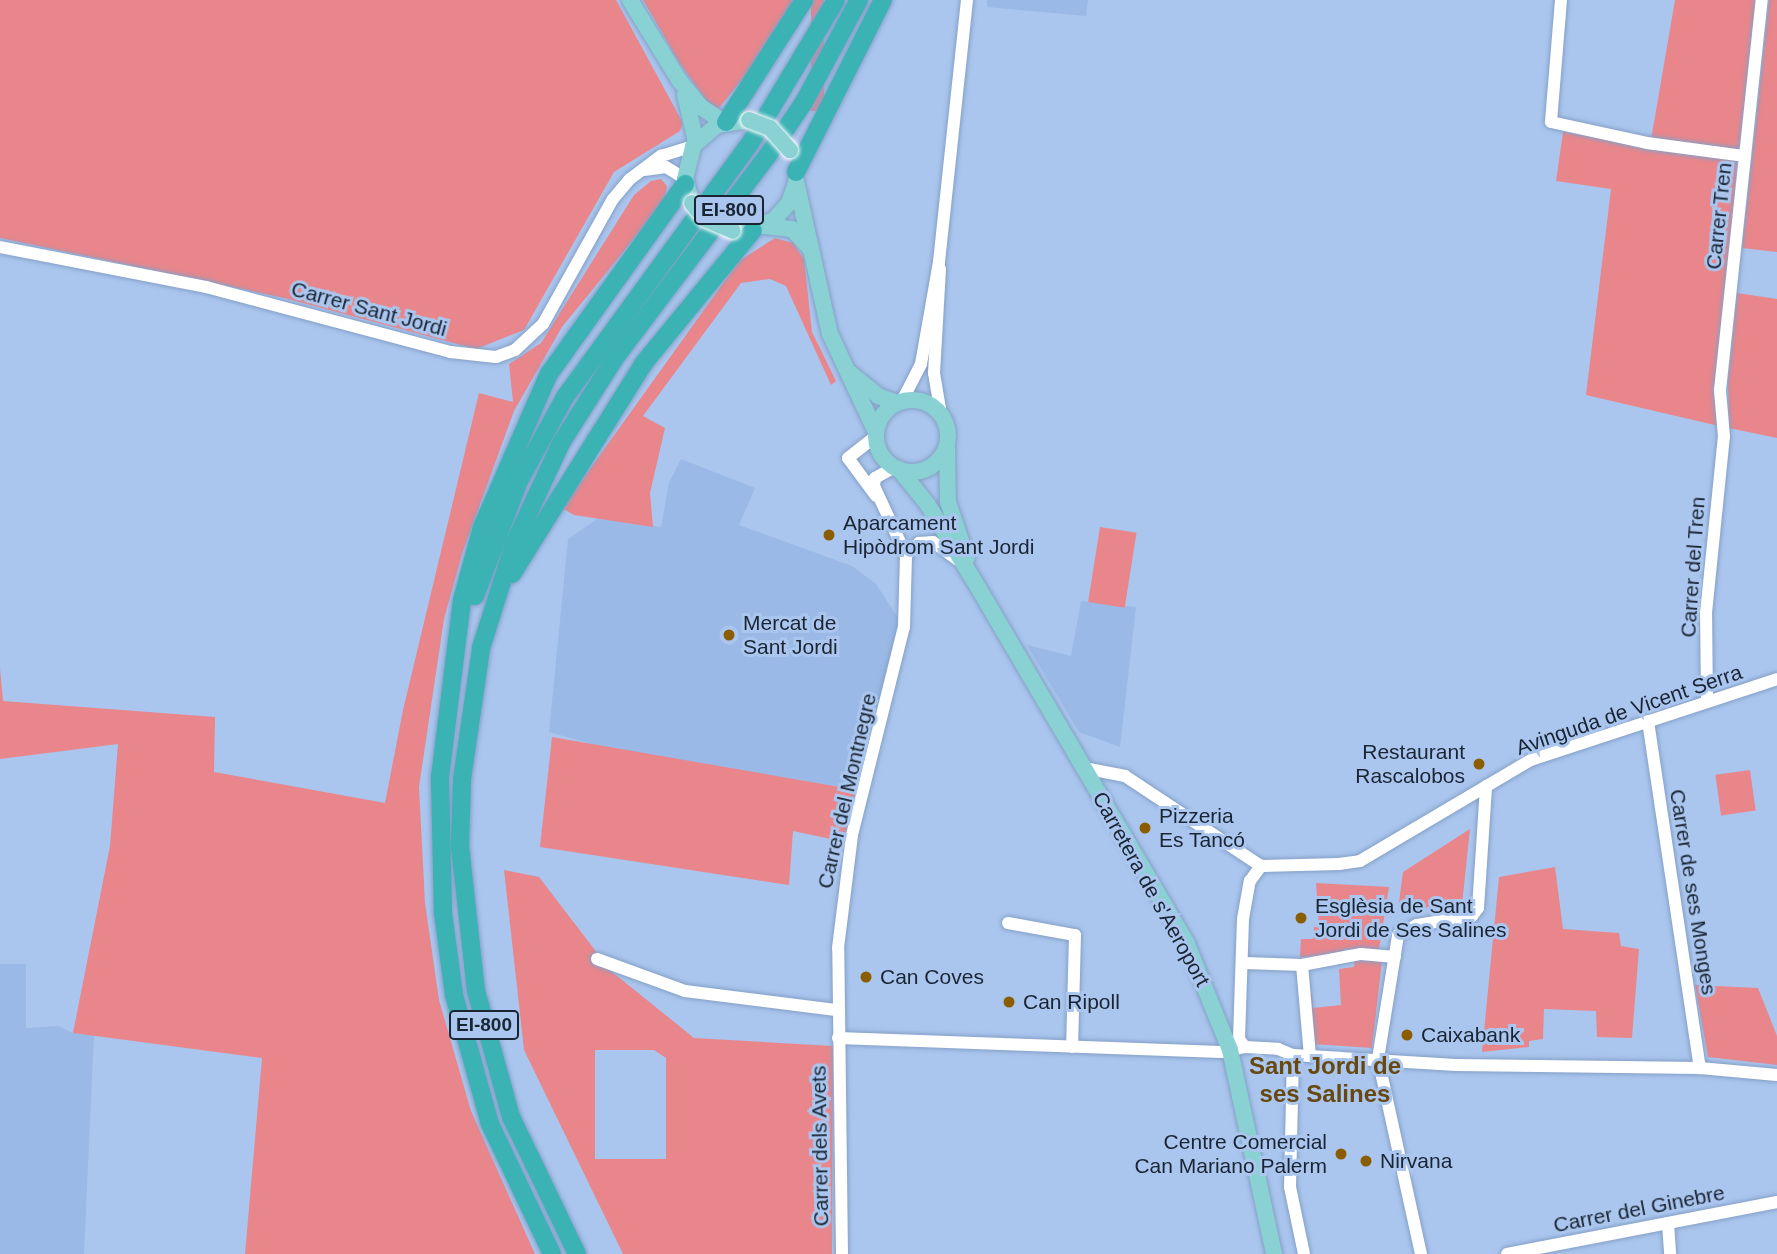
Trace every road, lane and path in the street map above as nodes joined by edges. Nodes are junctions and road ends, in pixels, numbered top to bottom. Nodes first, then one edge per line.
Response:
1 (630, 0) edge
2 (804, 0) edge
3 (836, 0) edge
4 (859, 0) edge
5 (883, 0) edge
6 (967, 0) edge
7 (1561, 0) edge
8 (1762, 0) edge
9 (679, 80) junction
10 (725, 122) junction
11 (695, 144) junction
12 (1745, 156) junction
13 (637, 173) junction
14 (796, 176) junction
15 (685, 181) junction
16 (759, 228) junction
17 (0, 247) edge
18 (814, 253) junction
19 (939, 262) junction
20 (942, 280) junction
21 (932, 290) junction
22 (848, 371) junction
23 (900, 402) junction
24 (941, 415) junction
25 (876, 434) junction
26 (1724, 437) joint
27 (947, 444) junction
28 (897, 468) junction
29 (883, 504) junction
30 (906, 555) junction
31 (963, 565) junction
32 (979, 589) junction
33 (491, 610) junction
34 (453, 677) junction
35 (1777, 679) edge
36 (1707, 702) junction
37 (1648, 721) junction
38 (1084, 768) junction
39 (1486, 786) junction
40 (1261, 866) junction
41 (1008, 923) dead end
42 (1395, 957) junction
43 (597, 959) dead end
44 (1245, 963) junction
45 (1302, 965) junction
46 (836, 1010) junction
47 (838, 1038) junction
48 (1072, 1047) junction
49 (1238, 1049) junction
50 (1293, 1055) junction
51 (1310, 1056) junction
52 (1378, 1059) junction
53 (1700, 1068) junction
54 (1777, 1075) edge
55 (1777, 1202) edge
56 (1668, 1223) junction
57 (552, 1254) edge
58 (577, 1254) edge
59 (842, 1254) edge
60 (1274, 1254) edge
61 (1304, 1254) edge
62 (1420, 1254) edge
63 (1507, 1254) edge
64 (1670, 1254) edge

1 - 9 main road
2 - 10 highway
3 - 34 highway, EI-800
4 - 33 highway, EI-800
5 - 14 highway
6 - 19 street
7 - 12 street
8 - 12 street, Carrer Tren
9 - 10 main road
9 - 11 main road
10 - 11 main road
10 - 14 main road, bridge
11 - 13 street, Carrer Sant Jordi
11 - 15 main road
12 - 26 street, Carrer Tren
13 - 15 street
13 - 17 street, Carrer Sant Jordi
14 - 16 main road
14 - 18 main road
15 - 16 main road, bridge
15 - 34 highway
16 - 18 main road
16 - 33 highway
18 - 22 main road
19 - 20 street
19 - 21 street
20 - 21 street
20 - 24 street
21 - 23 street
22 - 23 main road
22 - 25 main road
23 - 24 main road
23 - 25 main road
24 - 27 main road
25 - 28 main road
25 - 29 street, Carrer del Montnegre
26 - 36 street, Carrer del Tren
27 - 28 main road
27 - 32 main road
28 - 29 street, Carrer del Montnegre
28 - 31 main road
29 - 30 street, Carrer del Montnegre
30 - 31 street
30 - 46 street, Carrer del Montnegre
31 - 32 main road
32 - 38 main road, Carretera de s'Aeroport
33 - 58 highway, EI-800
34 - 57 highway, EI-800
35 - 36 street, Avinguda de Vicent Serra
36 - 37 street, Avinguda de Vicent Serra
37 - 39 street, Avinguda de Vicent Serra
37 - 53 street, Carrer de ses Monges
38 - 40 street
38 - 49 main road, Carretera de s'Aeroport
39 - 40 street, Avinguda de Vicent Serra
39 - 42 street
40 - 44 street
41 - 48 street
42 - 45 street
42 - 52 street
43 - 46 street
44 - 45 street
44 - 49 street
45 - 51 street
46 - 47 street, Carrer del Montnegre
47 - 48 street
47 - 59 street, Carrer dels Avets
48 - 49 street
49 - 50 street
49 - 60 main road, Carretera de s'Aeroport
50 - 51 street
50 - 61 street
51 - 52 street
52 - 53 street
52 - 62 street
53 - 54 street
55 - 56 street, Carrer del Ginebre
56 - 63 street, Carrer del Ginebre
56 - 64 street

